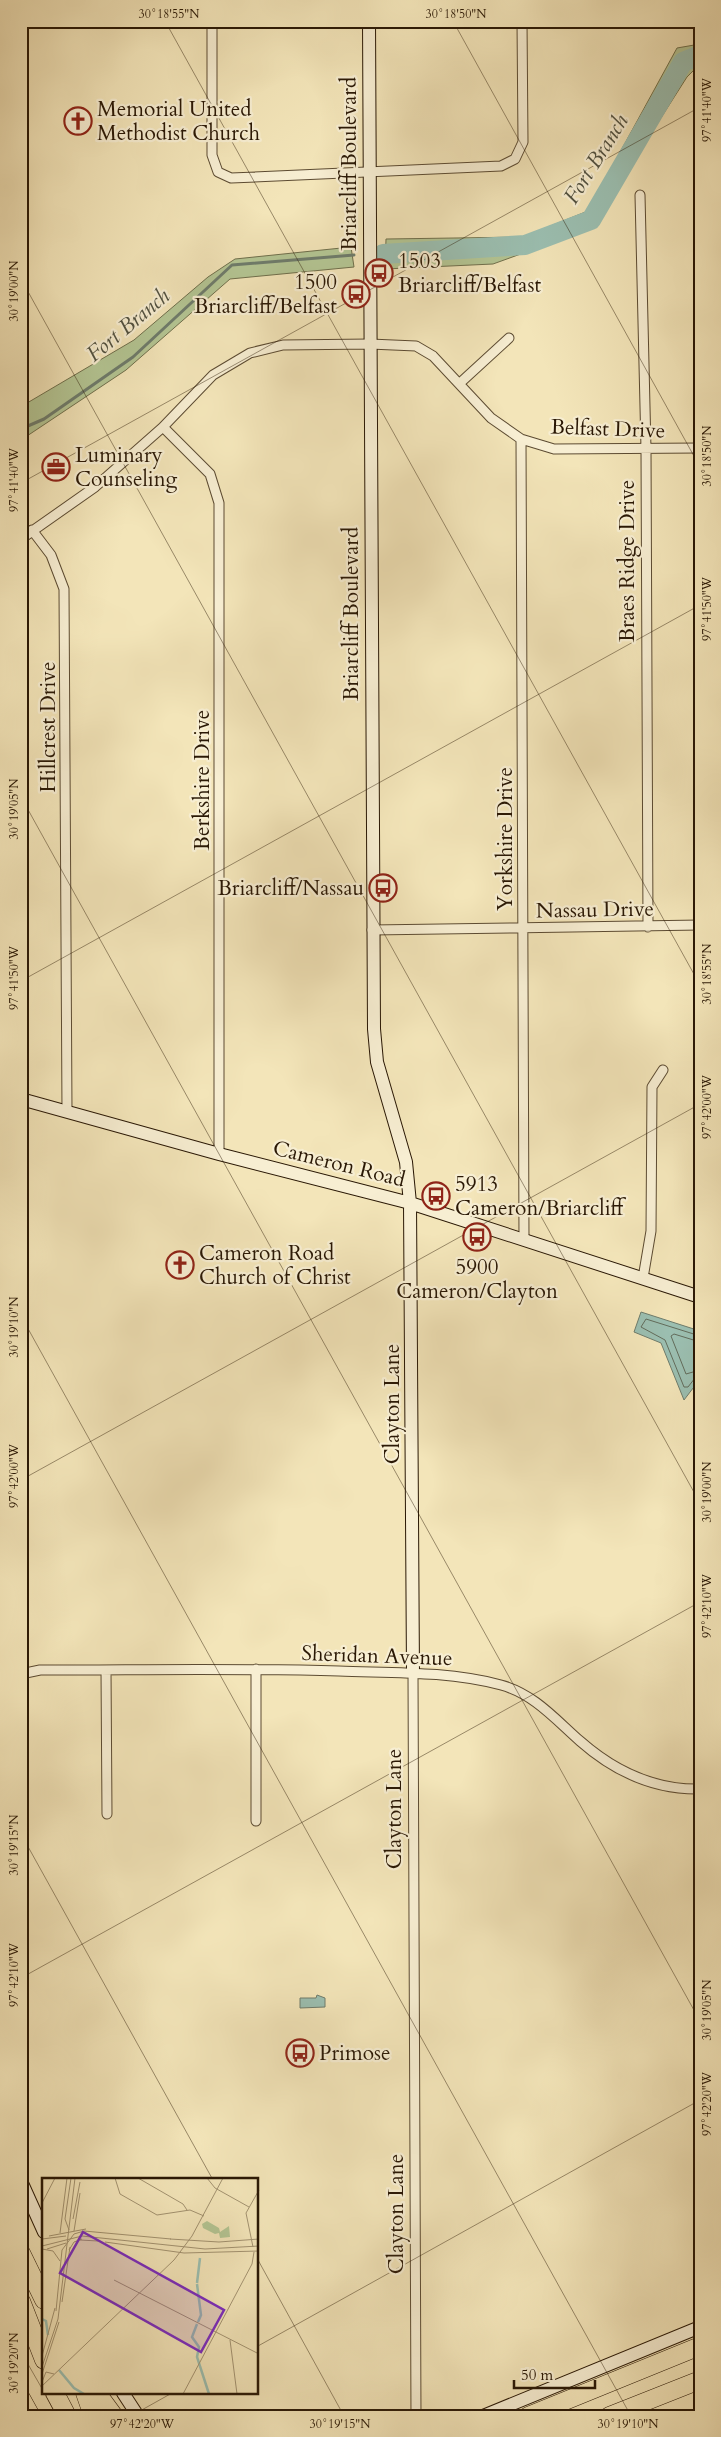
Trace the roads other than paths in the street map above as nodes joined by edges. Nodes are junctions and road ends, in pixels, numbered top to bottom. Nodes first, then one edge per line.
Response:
1 (212, 21) edge
2 (369, 21) edge
3 (522, 21) edge
4 (369, 171) junction
5 (640, 195) dead end
6 (509, 338) dead end
7 (370, 344) junction
8 (460, 383) junction
9 (163, 427) junction
10 (522, 439) junction
11 (700, 448) edge
12 (646, 449) junction
13 (32, 530) junction
14 (21, 539) edge
15 (700, 925) edge
16 (648, 927) junction
17 (523, 929) junction
18 (372, 930) junction
19 (663, 1070) dead end
20 (21, 1100) edge
21 (67, 1112) junction
22 (219, 1154) junction
23 (410, 1203) junction
24 (524, 1239) junction
25 (643, 1278) junction
26 (700, 1297) edge
27 (256, 1669) junction
28 (106, 1670) junction
29 (413, 1673) junction
30 (21, 1674) edge
31 (700, 1789) edge
32 (108, 1814) dead end
33 (256, 1821) dead end
34 (21, 2181) edge
35 (42, 2228) edge
36 (21, 2253) edge
37 (42, 2296) edge
38 (21, 2301) edge
39 (700, 2327) edge
40 (21, 2330) edge
41 (700, 2346) edge
42 (42, 2355) edge
43 (42, 2368) edge
44 (700, 2380) edge
45 (56, 2394) edge
46 (85, 2394) edge
47 (98, 2394) edge
48 (124, 2394) edge
49 (21, 2398) edge
50 (66, 2414) edge
51 (31, 2416) edge
52 (93, 2416) edge
53 (114, 2416) edge
54 (138, 2416) edge
55 (416, 2416) edge
56 (483, 2416) edge
57 (528, 2416) edge
58 (609, 2416) edge

1 - 4 street
2 - 4 street, Briarcliff Boulevard
3 - 4 street
4 - 7 street, Briarcliff Boulevard
5 - 12 street, Braes Ridge Drive
6 - 8 street
7 - 8 street, Belfast Drive
7 - 9 street, Belfast Drive
7 - 18 street, Briarcliff Boulevard
8 - 10 street, Belfast Drive
9 - 13 street, Belfast Drive
9 - 22 street, Berkshire Drive
10 - 12 street, Belfast Drive
10 - 17 street, Yorkshire Drive
11 - 12 street, Belfast Drive
12 - 16 street, Braes Ridge Drive
13 - 14 street, Belfast Drive
13 - 21 street, Hillcrest Drive
15 - 16 street, Nassau Drive
16 - 17 street, Nassau Drive
17 - 18 street, Nassau Drive
17 - 24 street, Yorkshire Drive
18 - 23 street, Briarcliff Boulevard
19 - 25 street
20 - 21 street, Cameron Road
21 - 22 street, Cameron Road
22 - 23 street, Cameron Road
23 - 24 street, Cameron Road
23 - 29 street, Clayton Lane
24 - 25 street, Cameron Road
25 - 26 street, Cameron Road
27 - 28 street, Sheridan Avenue
27 - 29 street, Sheridan Avenue
27 - 33 street
28 - 30 street, Sheridan Avenue
28 - 32 street
29 - 31 street, Sheridan Avenue
29 - 55 street, Clayton Lane
34 - 35 street
36 - 37 highway
38 - 42 highway
39 - 56 street
40 - 43 highway
41 - 57 highway
44 - 58 highway
45 - 50 highway
46 - 52 highway
47 - 53 highway
48 - 54 street
49 - 51 highway

